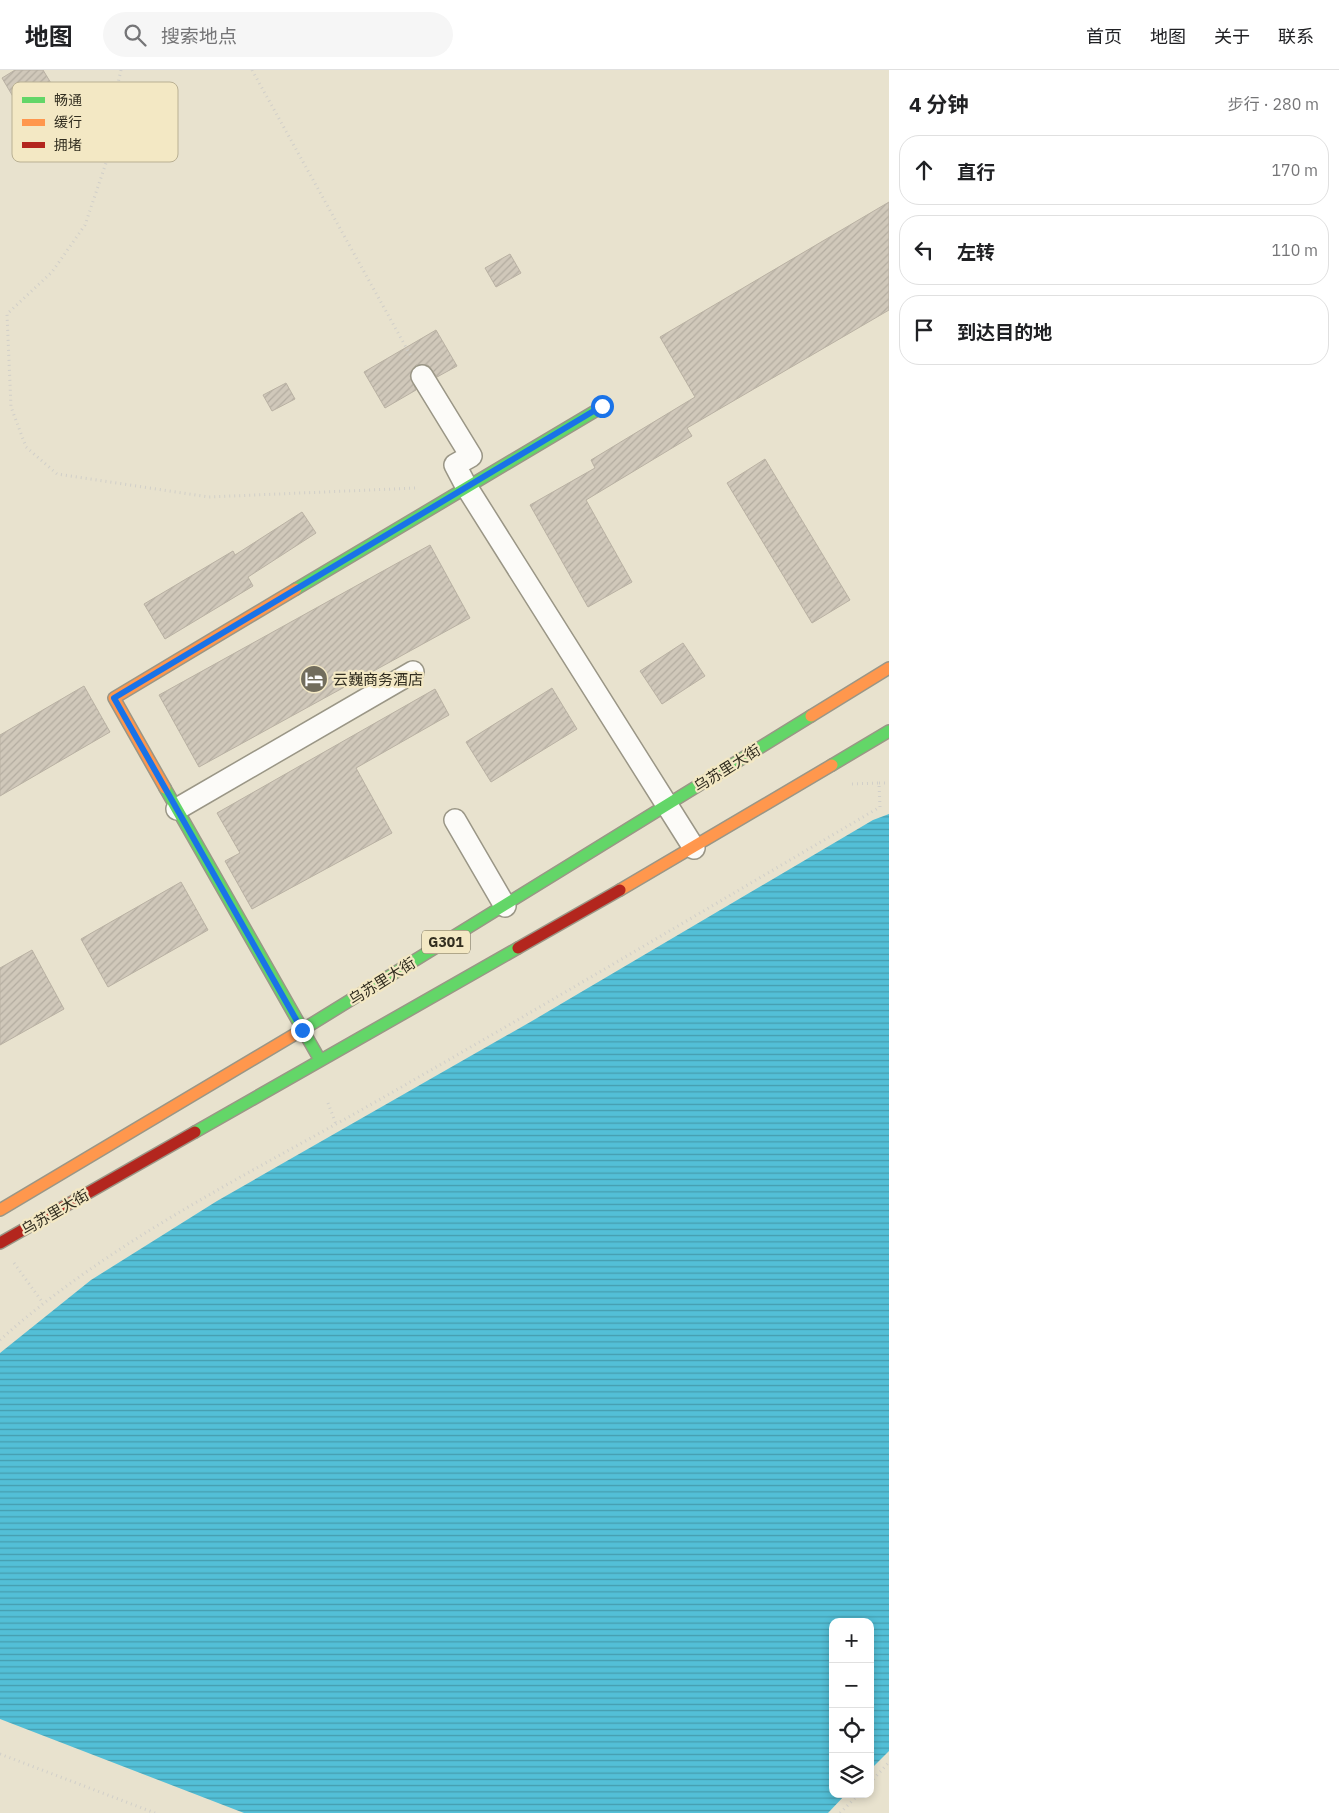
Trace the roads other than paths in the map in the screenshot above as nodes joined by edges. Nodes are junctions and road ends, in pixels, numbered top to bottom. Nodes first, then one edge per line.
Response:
1 (422, 376) road end
2 (602, 406) dead end
3 (466, 486) junction
4 (889, 668) edge
5 (413, 672) dead end
6 (889, 731) edge
7 (667, 806) junction
8 (177, 809) junction
9 (455, 820) dead end
10 (694, 848) junction
11 (505, 906) junction
12 (302, 1030) junction
13 (320, 1060) junction
14 (0, 1210) edge
15 (0, 1244) edge

1 - 3 street
2 - 3 main road
3 - 7 street
3 - 8 main road
4 - 7 main road, 乌苏里大街 / G301
5 - 8 street
6 - 10 main road, 乌苏里大街 / G301
7 - 10 street
7 - 11 main road, 乌苏里大街 / G301
8 - 12 main road
9 - 11 street
10 - 13 main road, 乌苏里大街 / G301
11 - 12 main road, 乌苏里大街 / G301
12 - 13 main road
12 - 14 main road, 乌苏里大街 / G301
13 - 15 main road, 乌苏里大街 / G301

